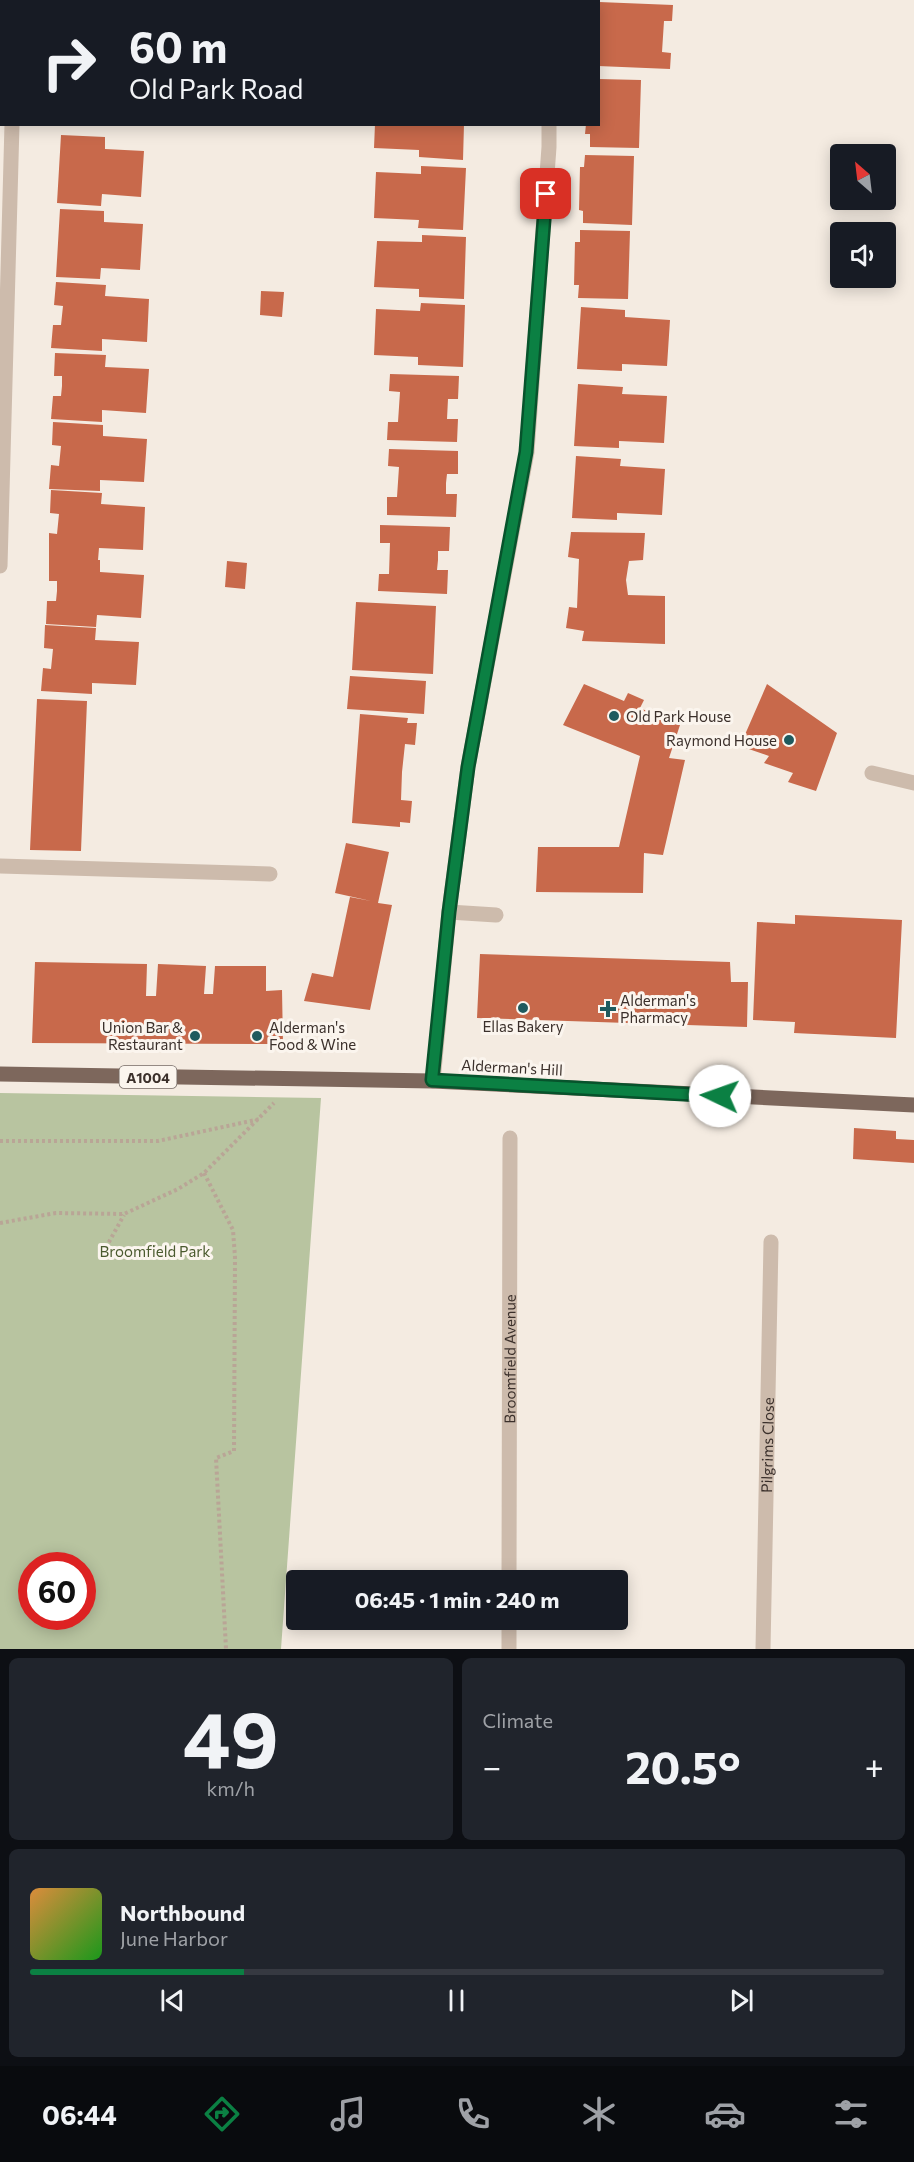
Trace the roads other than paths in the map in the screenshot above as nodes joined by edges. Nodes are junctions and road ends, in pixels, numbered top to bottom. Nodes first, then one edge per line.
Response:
1 (12, 126) edge
2 (549, 126) edge
3 (0, 566) edge
4 (872, 773) dead end
5 (914, 783) edge
6 (0, 866) edge
7 (270, 874) dead end
8 (449, 912) junction
9 (496, 915) dead end
10 (0, 1074) edge
11 (432, 1080) junction
12 (914, 1105) edge
13 (510, 1138) dead end
14 (771, 1242) dead end
15 (509, 1570) edge
16 (509, 1630) edge
17 (509, 1649) edge
18 (763, 1649) edge

1 - 3 street
2 - 8 street
4 - 5 street
6 - 7 street
8 - 9 street
8 - 11 street
10 - 11 main road, Alderman's Hill / A1004
11 - 12 main road, Alderman's Hill / A1004
13 - 15 street, Broomfield Avenue
14 - 18 street, Pilgrims Close
16 - 17 street

